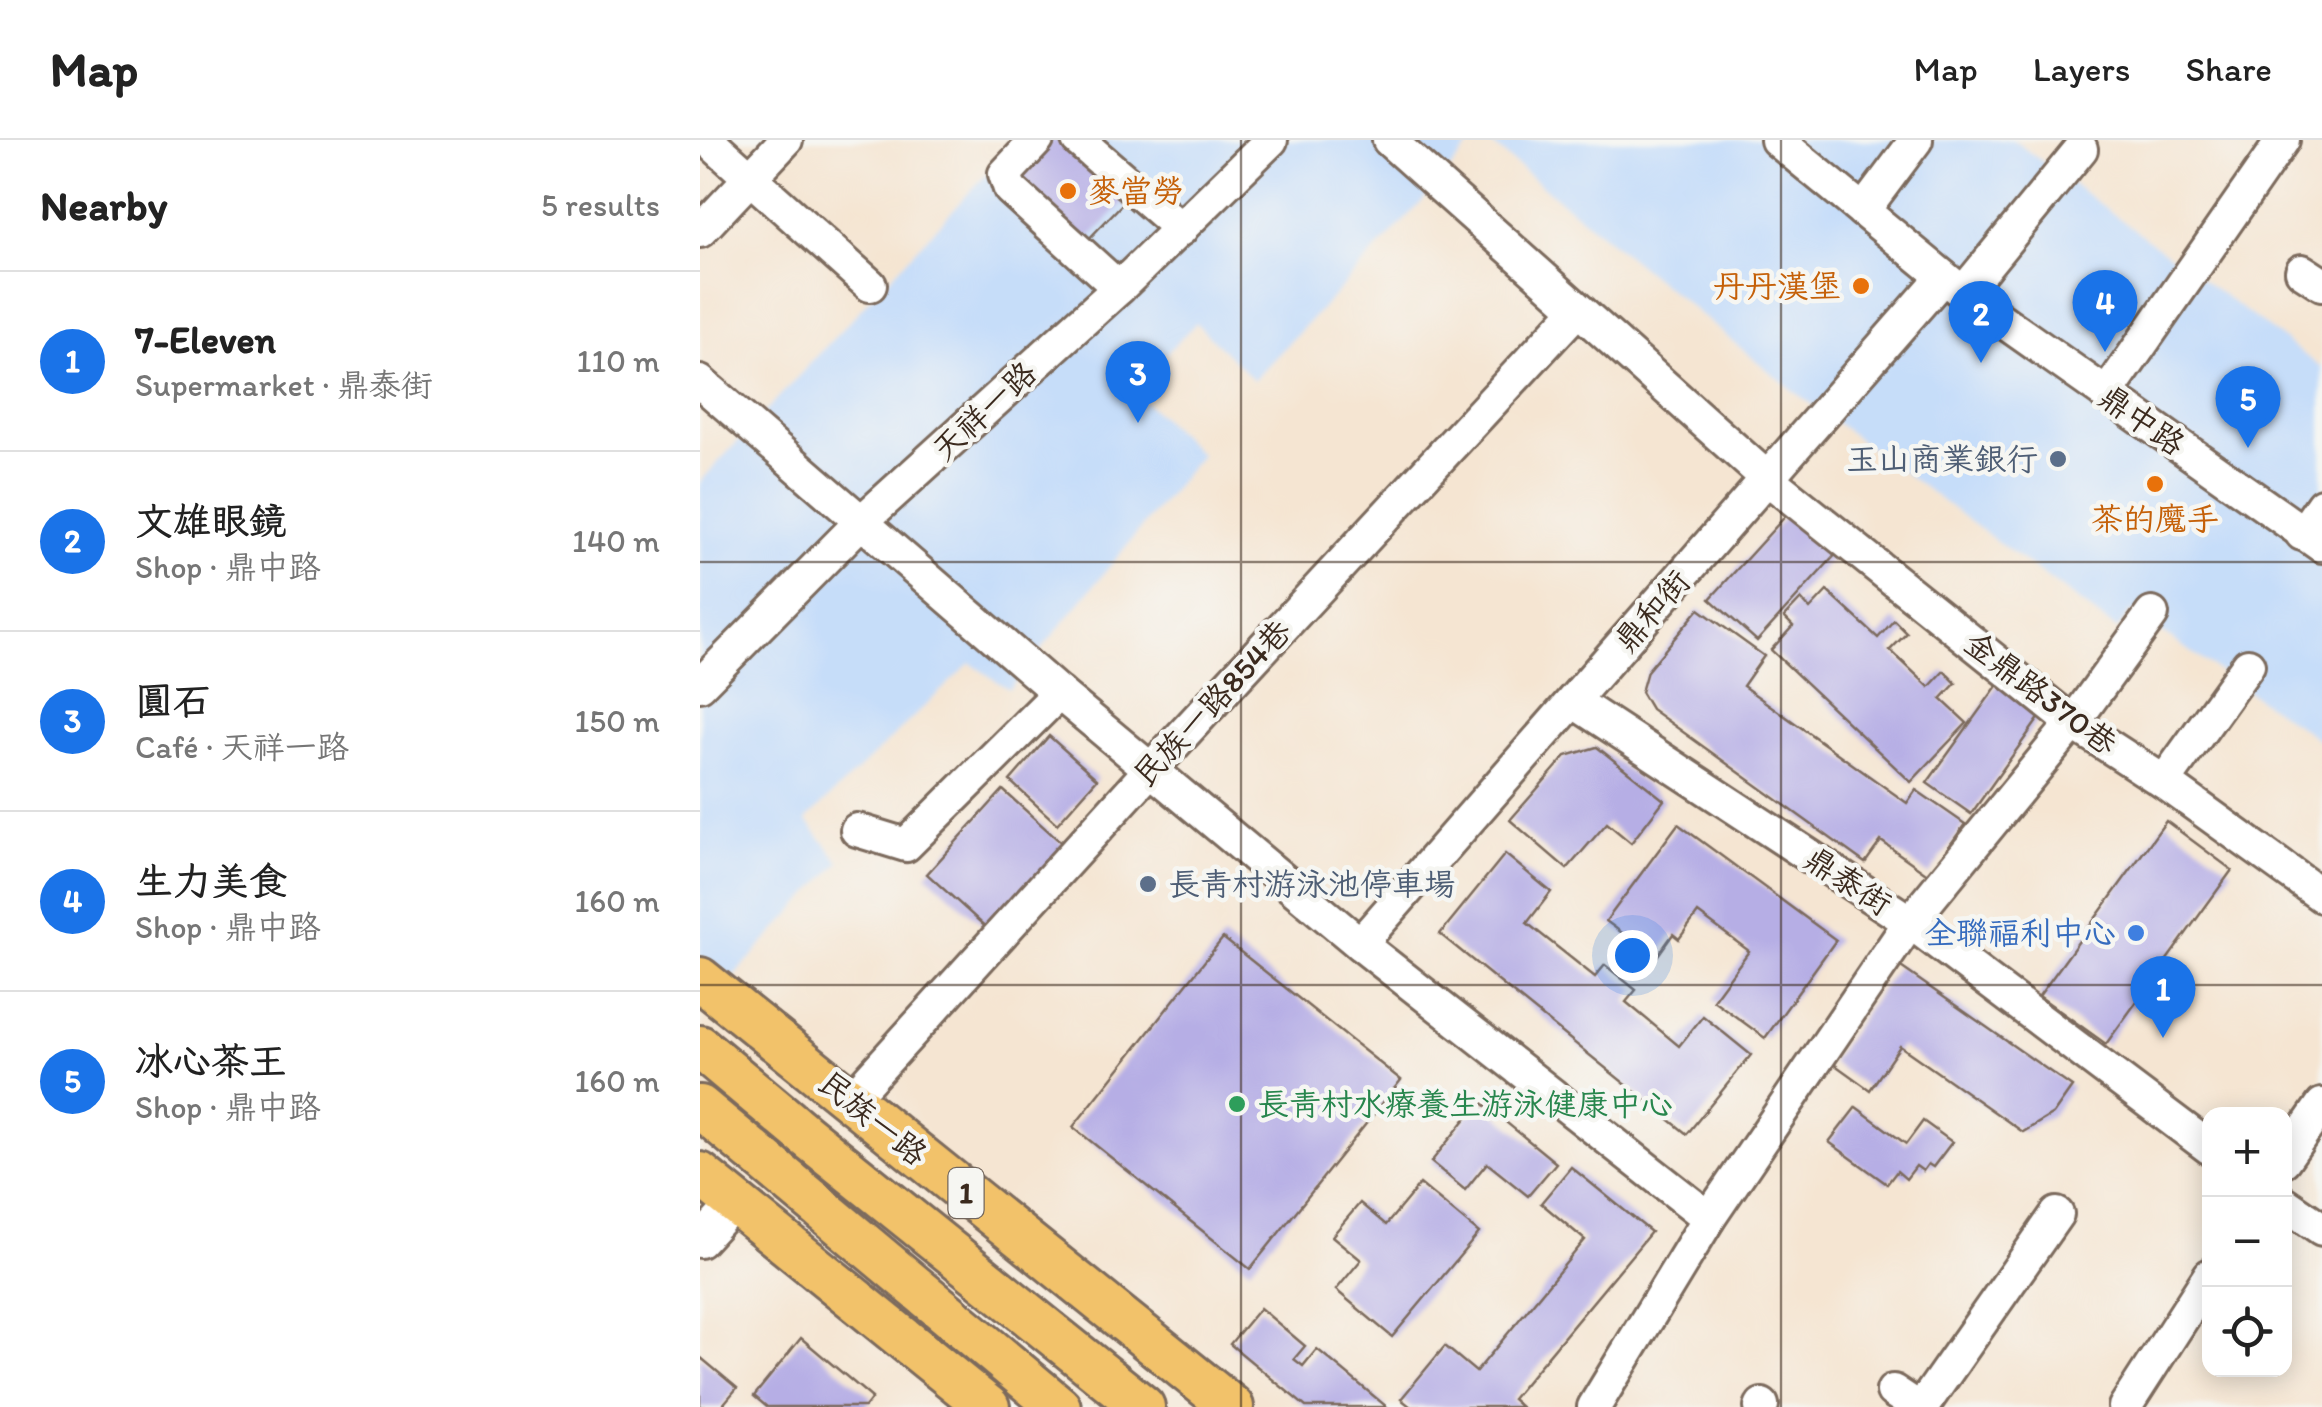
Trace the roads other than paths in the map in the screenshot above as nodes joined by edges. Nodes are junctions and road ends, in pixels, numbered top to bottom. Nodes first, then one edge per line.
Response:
1 (708, 140) edge
2 (786, 140) edge
3 (1037, 140) edge
4 (1078, 140) edge
5 (1271, 140) edge
6 (1389, 140) edge
7 (1777, 140) edge
8 (1916, 140) edge
9 (2282, 140) edge
10 (2081, 150) dead end
11 (750, 178) junction
12 (1862, 211) junction
13 (1181, 229) junction
14 (700, 231) edge
15 (870, 285) dead end
16 (1953, 285) junction
17 (1119, 288) junction
18 (1577, 310) junction
19 (700, 382) edge
20 (2106, 395) junction
21 (1768, 479) junction
22 (2322, 505) edge
23 (860, 523) junction
24 (2312, 540) edge
25 (2152, 614) dead end
26 (2248, 666) dead end
27 (700, 684) edge
28 (1059, 693) junction
29 (1572, 701) junction
30 (2073, 722) junction
31 (1151, 769) junction
32 (2164, 782) junction
33 (857, 830) dead end
34 (2322, 896) edge
35 (1910, 922) junction
36 (1360, 944) junction
37 (700, 979) edge
38 (700, 1047) edge
39 (850, 1100) junction
40 (2322, 1105) edge
41 (700, 1106) edge
42 (2202, 1142) edge
43 (2292, 1148) edge
44 (700, 1174) edge
45 (735, 1203) junction
46 (2292, 1208) edge
47 (2057, 1214) dead end
48 (1709, 1218) junction
49 (2322, 1229) edge
50 (700, 1241) edge
51 (2202, 1287) edge
52 (1910, 1402) edge
53 (988, 1407) edge
54 (1059, 1407) edge
55 (1142, 1407) edge
56 (1232, 1407) edge
57 (1594, 1407) edge
58 (2125, 1407) edge

1 - 11 street
2 - 11 street
3 - 17 street
4 - 13 street
5 - 13 street, 天祥一路
6 - 18 street, 金鼎路370巷
7 - 12 street, 鼎中路
8 - 12 street
9 - 20 street
10 - 16 street, 鼎和街
11 - 14 street
11 - 15 street
12 - 16 street, 鼎中路
13 - 17 street, 天祥一路
16 - 20 street, 鼎中路
16 - 21 street, 鼎和街
17 - 23 street, 天祥一路
18 - 21 street, 金鼎路370巷
18 - 31 street, 民族一路854巷
19 - 23 street
20 - 24 street, 鼎中路
21 - 29 street, 鼎和街
21 - 30 street, 金鼎路370巷
22 - 24 street
23 - 27 street, 天祥一路
23 - 28 street
25 - 30 street
26 - 32 street
28 - 31 street
28 - 33 street
29 - 35 street, 鼎泰街
29 - 36 street, 鼎和街
30 - 32 street, 金鼎路370巷
30 - 35 street
31 - 36 street
31 - 39 street, 民族一路854巷
32 - 34 street, 金鼎路370巷
35 - 42 street, 鼎泰街
35 - 48 street
36 - 48 street
37 - 39 main road, 民族一路 / 1
38 - 55 main road, 民族一路 / 1
39 - 56 main road, 民族一路 / 1
40 - 43 street
41 - 54 main road
44 - 45 main road
45 - 50 street
45 - 53 main road
46 - 49 street
47 - 52 street
48 - 57 street
51 - 58 street

